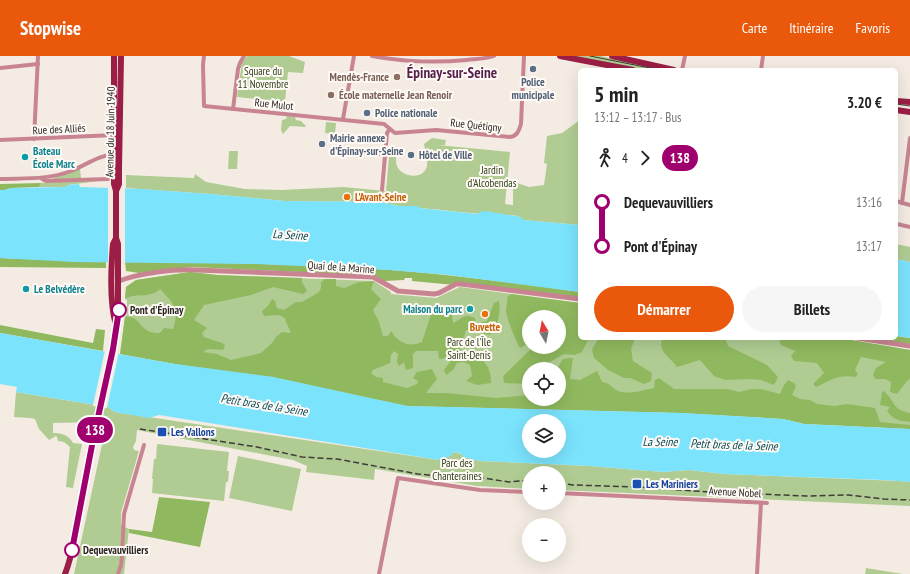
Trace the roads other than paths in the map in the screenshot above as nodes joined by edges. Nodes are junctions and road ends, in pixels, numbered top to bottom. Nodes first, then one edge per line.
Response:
1 (38, 56) edge
2 (114, 56) edge
3 (121, 56) edge
4 (204, 56) edge
5 (244, 56) edge
6 (354, 56) edge
7 (372, 56) edge
8 (494, 56) edge
9 (524, 56) edge
10 (560, 56) edge
11 (612, 56) edge
12 (685, 56) edge
13 (763, 56) edge
14 (38, 64) junction
15 (0, 68) edge
16 (623, 68) edge
17 (665, 68) edge
18 (682, 68) edge
19 (761, 68) edge
20 (898, 101) edge
21 (910, 102) edge
22 (234, 109) junction
23 (898, 110) edge
24 (910, 112) edge
25 (343, 119) junction
26 (390, 128) junction
27 (117, 135) junction
28 (910, 138) edge
29 (34, 139) junction
30 (0, 140) edge
31 (359, 152) dead end
32 (117, 153) junction
33 (385, 154) junction
34 (0, 179) edge
35 (39, 179) junction
36 (108, 180) dead end
37 (382, 190) dead end
38 (898, 202) edge
39 (902, 203) junction
40 (910, 205) edge
41 (898, 224) dead end
42 (910, 227) edge
43 (116, 281) junction
44 (578, 299) edge
45 (870, 340) edge
46 (910, 346) edge
47 (144, 445) dead end
48 (522, 492) edge
49 (566, 493) edge
50 (761, 503) junction
51 (767, 503) dead end
52 (68, 566) junction
53 (65, 574) edge
54 (68, 574) edge
55 (118, 574) edge
56 (379, 574) edge
57 (757, 574) edge

1 - 14 street
2 - 27 main road, Avenue du 18 Juin 1940
3 - 27 main road, Avenue du 18 Juin 1940
4 - 22 street, Rue Mulot
5 - 22 street
6 - 25 street
7 - 8 street
9 - 26 street, Rue Quétigny
10 - 16 main road
11 - 17 main road
12 - 18 street
13 - 19 street
14 - 15 street
14 - 29 street
20 - 21 main road
22 - 25 street, Rue Mulot
23 - 24 main road
25 - 26 street, Rue Quétigny
26 - 33 street
27 - 29 street, Rue des Alliés
27 - 32 main road, Avenue du 18 Juin 1940
28 - 39 street
29 - 30 street, Rue des Alliés
31 - 33 street
32 - 35 street
32 - 43 main road, Avenue du 18 Juin 1940, bridge
33 - 37 street
34 - 35 street
35 - 36 street
38 - 39 street
39 - 40 street
41 - 42 street
43 - 44 street, Quai de la Marine
43 - 52 main road
45 - 46 street
47 - 55 street
48 - 56 street
49 - 50 street, Avenue Nobel
50 - 51 street, Avenue Nobel
50 - 57 street
52 - 53 main road
52 - 54 main road

